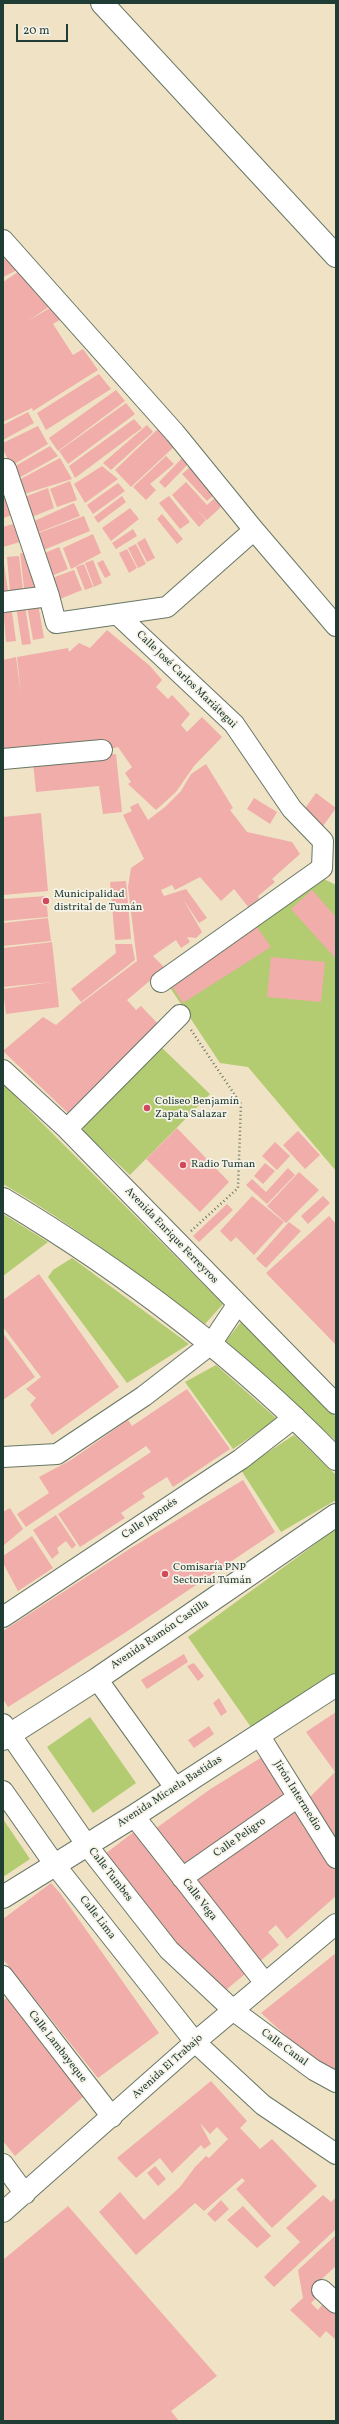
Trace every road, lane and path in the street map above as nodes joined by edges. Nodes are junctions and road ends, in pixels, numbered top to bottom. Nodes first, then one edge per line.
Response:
1 (102, 3) edge
2 (3, 240) edge
3 (336, 256) edge
4 (6, 469) dead end
5 (254, 530) junction
6 (49, 596) junction
7 (3, 602) edge
8 (117, 614) junction
9 (336, 626) edge
10 (102, 750) dead end
11 (3, 759) edge
12 (329, 871) edge
13 (162, 982) dead end
14 (180, 1015) joint
15 (3, 1070) edge
16 (67, 1129) junction
17 (3, 1199) edge
18 (179, 1243) junction
19 (237, 1305) junction
20 (211, 1344) junction
21 (336, 1404) edge
22 (295, 1417) junction
23 (3, 1457) edge
24 (336, 1460) edge
25 (336, 1515) edge
26 (3, 1617) edge
27 (96, 1679) junction
28 (336, 1685) edge
29 (5, 1733) edge
30 (259, 1735) junction
31 (176, 1789) junction
32 (3, 1791) edge
33 (298, 1797) junction
34 (134, 1816) junction
35 (86, 1844) junction
36 (336, 1858) edge
37 (55, 1865) junction
38 (182, 1878) junction
39 (3, 1897) edge
40 (336, 1924) edge
41 (3, 1976) edge
42 (265, 1983) junction
43 (234, 2011) junction
44 (194, 2042) junction
45 (336, 2082) edge
46 (112, 2117) junction
47 (336, 2154) edge
48 (3, 2164) edge
49 (25, 2194) junction
50 (3, 2212) edge
51 (322, 2290) dead end
52 (336, 2303) edge

1 - 3 main road
2 - 5 street
4 - 6 street
5 - 8 street
5 - 9 street
6 - 7 street
6 - 8 street
8 - 12 street, Calle José Carlos Mariátegui
10 - 11 street
12 - 13 street
14 - 16 street
14 - 18 path
15 - 16 street, Avenida Enrique Ferreyros
16 - 18 street, Avenida Enrique Ferreyros
17 - 20 main road
18 - 19 street, Avenida Enrique Ferreyros
19 - 20 street
19 - 21 street, Avenida Enrique Ferreyros
20 - 22 main road
20 - 23 street
22 - 24 main road
22 - 26 street, Calle Japonés
25 - 27 main road, Avenida Ramón Castilla
27 - 29 main road, Avenida Ramón Castilla
27 - 31 street
28 - 30 main road, Avenida Micaela Bastidas
29 - 35 street, Calle Tumbes
30 - 31 main road, Avenida Micaela Bastidas
30 - 33 street, Jirón Intermedio
31 - 34 main road, Avenida Micaela Bastidas
32 - 37 street, Calle Lima
33 - 36 street, Jirón Intermedio
33 - 38 street, Calle Peligro
34 - 35 main road, Avenida Micaela Bastidas
34 - 38 street, Calle Vega
35 - 37 main road, Avenida Micaela Bastidas
35 - 43 street, Calle Tumbes
37 - 39 main road, Avenida Micaela Bastidas
37 - 44 street, Calle Lima
38 - 42 street, Calle Vega
40 - 42 street, Avenida El Trabajo
41 - 46 street, Calle Lambayeque
42 - 43 street, Avenida El Trabajo
43 - 44 street, Avenida El Trabajo
43 - 45 street, Calle Canal
44 - 46 street, Avenida El Trabajo
44 - 47 street, Calle Lima
46 - 49 street, Avenida El Trabajo
48 - 49 street
49 - 50 street, Avenida El Trabajo
51 - 52 street

